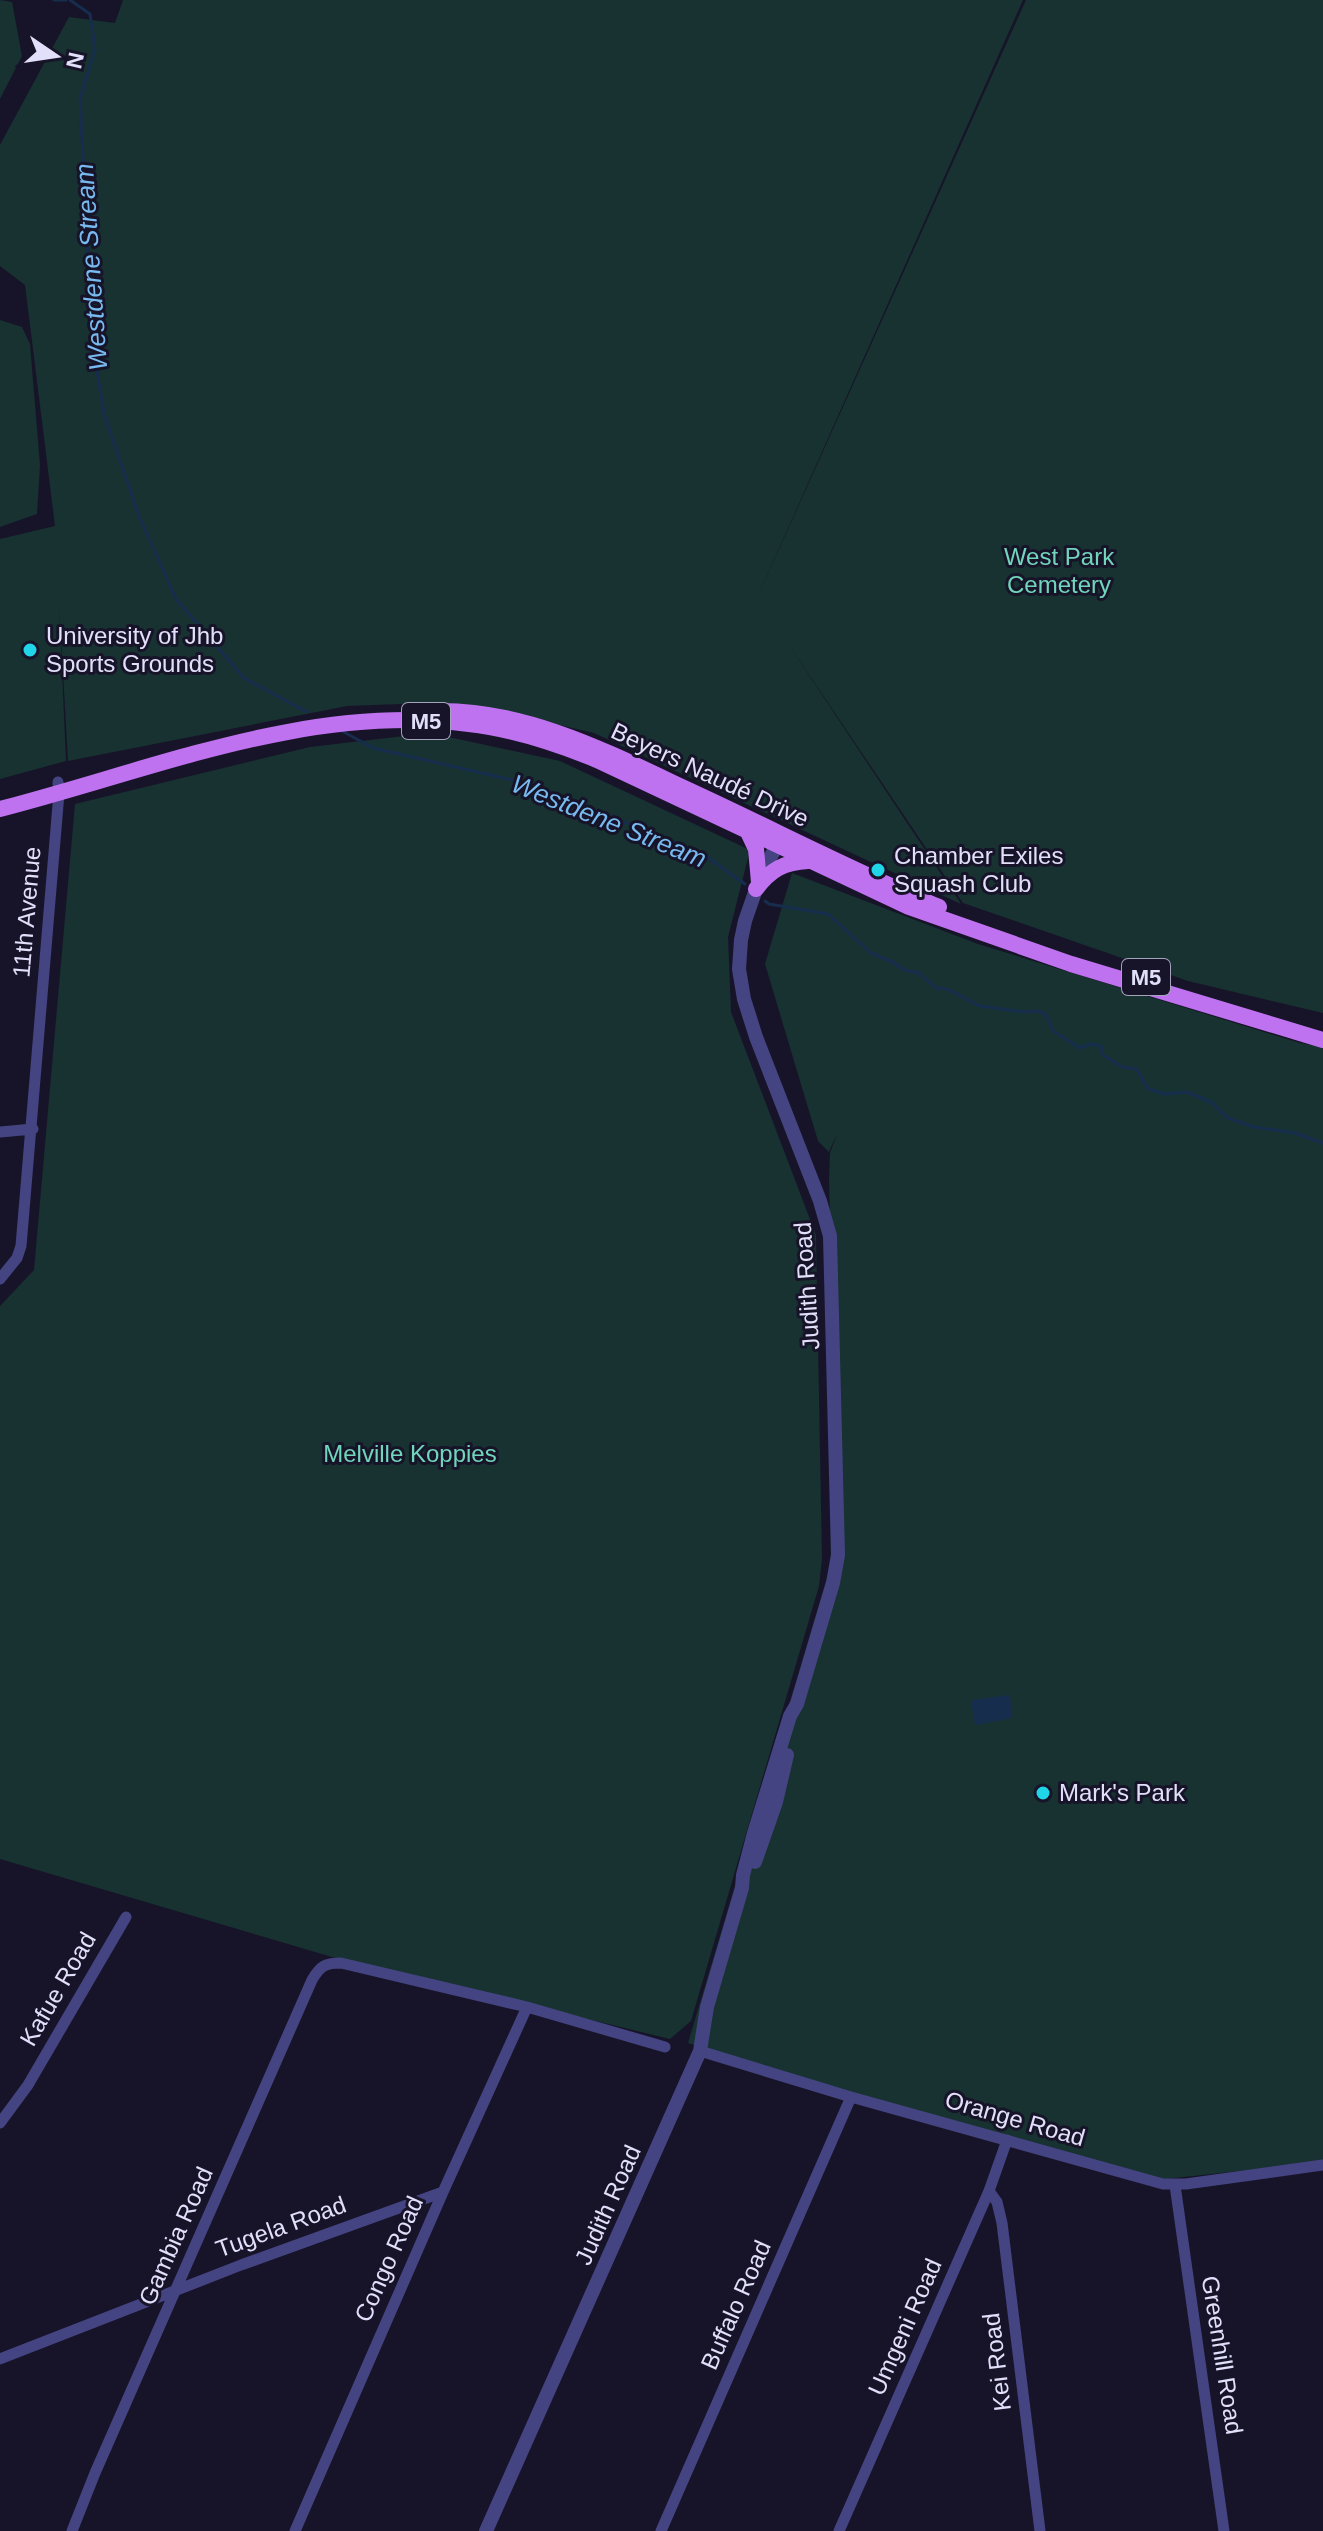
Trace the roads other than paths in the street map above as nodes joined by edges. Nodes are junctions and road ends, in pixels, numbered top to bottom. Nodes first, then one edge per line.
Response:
1 (59, 788) junction
2 (0, 799) edge
3 (0, 809) edge
4 (748, 832) junction
5 (780, 840) junction
6 (809, 861) junction
7 (757, 886) junction
8 (1323, 1029) edge
9 (1323, 1040) edge
10 (33, 1129) junction
11 (0, 1132) edge
12 (0, 1279) edge
13 (126, 1917) dead end
14 (527, 2007) junction
15 (665, 2047) dead end
16 (700, 2051) junction
17 (851, 2097) junction
18 (0, 2123) edge
19 (1007, 2140) junction
20 (1323, 2165) edge
21 (1175, 2185) junction
22 (989, 2191) junction
23 (443, 2192) junction
24 (176, 2289) junction
25 (0, 2359) edge
26 (72, 2531) edge
27 (295, 2531) edge
28 (486, 2531) edge
29 (661, 2531) edge
30 (839, 2531) edge
31 (1040, 2531) edge
32 (1224, 2531) edge

1 - 2 main road, M5
1 - 3 main road, M5
1 - 4 main road, Beyers Naudé Drive / M5
1 - 5 main road, Beyers Naudé Drive / M5
1 - 10 street, 11th Avenue
4 - 5 main road, Beyers Naudé Drive / M5
4 - 7 main road
5 - 6 main road, Beyers Naudé Drive / M5
5 - 7 street, Judith Road
5 - 8 main road, Beyers Naudé Drive / M5
6 - 7 main road
6 - 9 main road, Beyers Naudé Drive / M5
7 - 16 street, Judith Road
10 - 11 street
10 - 12 street, 11th Avenue
13 - 18 street, Kafue Road
14 - 15 street
14 - 23 street, Congo Road
14 - 24 street, Gambia Road
16 - 17 street, Orange Road
16 - 28 street, Judith Road
17 - 19 street, Orange Road
17 - 29 street, Buffalo Road
19 - 21 street, Orange Road
19 - 22 street, Umgeni Road
20 - 21 street, Orange Road
21 - 32 street, Greenhill Road
22 - 30 street, Umgeni Road
22 - 31 street, Kei Road
23 - 24 street, Tugela Road
23 - 27 street, Congo Road
24 - 25 street, Tugela Road
24 - 26 street, Gambia Road

